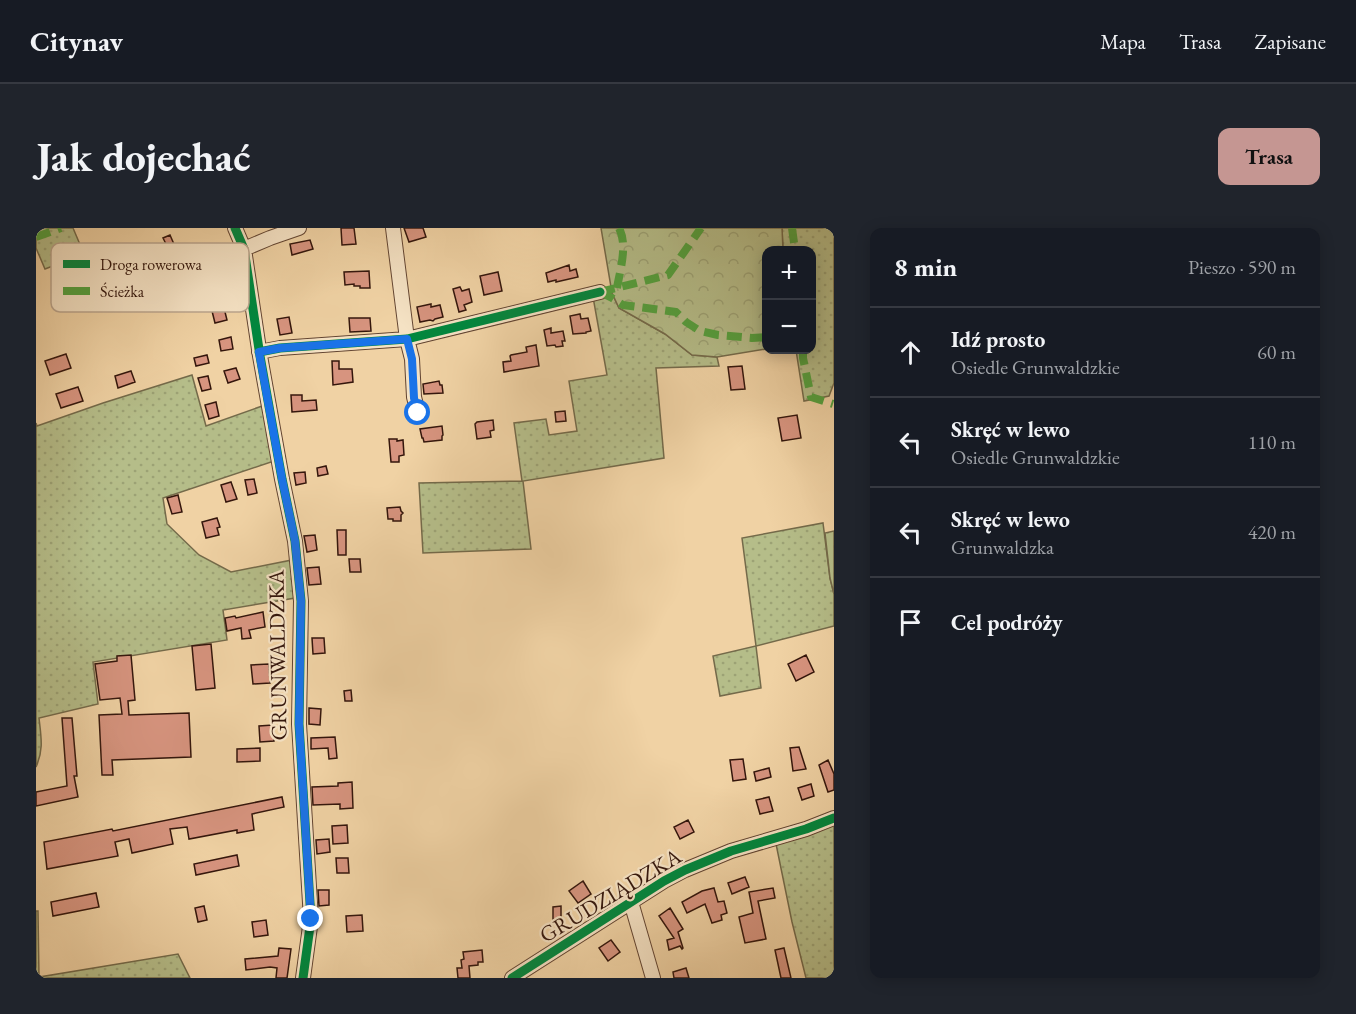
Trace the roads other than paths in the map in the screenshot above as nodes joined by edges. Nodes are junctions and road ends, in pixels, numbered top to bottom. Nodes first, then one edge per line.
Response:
1 (235, 228) edge
2 (299, 228) edge
3 (393, 228) edge
4 (241, 243) edge
5 (249, 247) edge
6 (249, 283) edge
7 (600, 292) dead end
8 (407, 339) junction
9 (259, 352) junction
10 (418, 413) dead end
11 (834, 818) edge
12 (631, 902) junction
13 (303, 978) edge
14 (512, 978) edge
15 (653, 978) edge

1 - 4 street, GRUNWALDZKA
2 - 5 street
3 - 8 street
6 - 9 street, GRUNWALDZKA
7 - 8 street
8 - 9 street
8 - 10 street
9 - 13 street, GRUNWALDZKA
11 - 12 street, GRUDZIĄDZKA
12 - 14 street, GRUDZIĄDZKA
12 - 15 street

